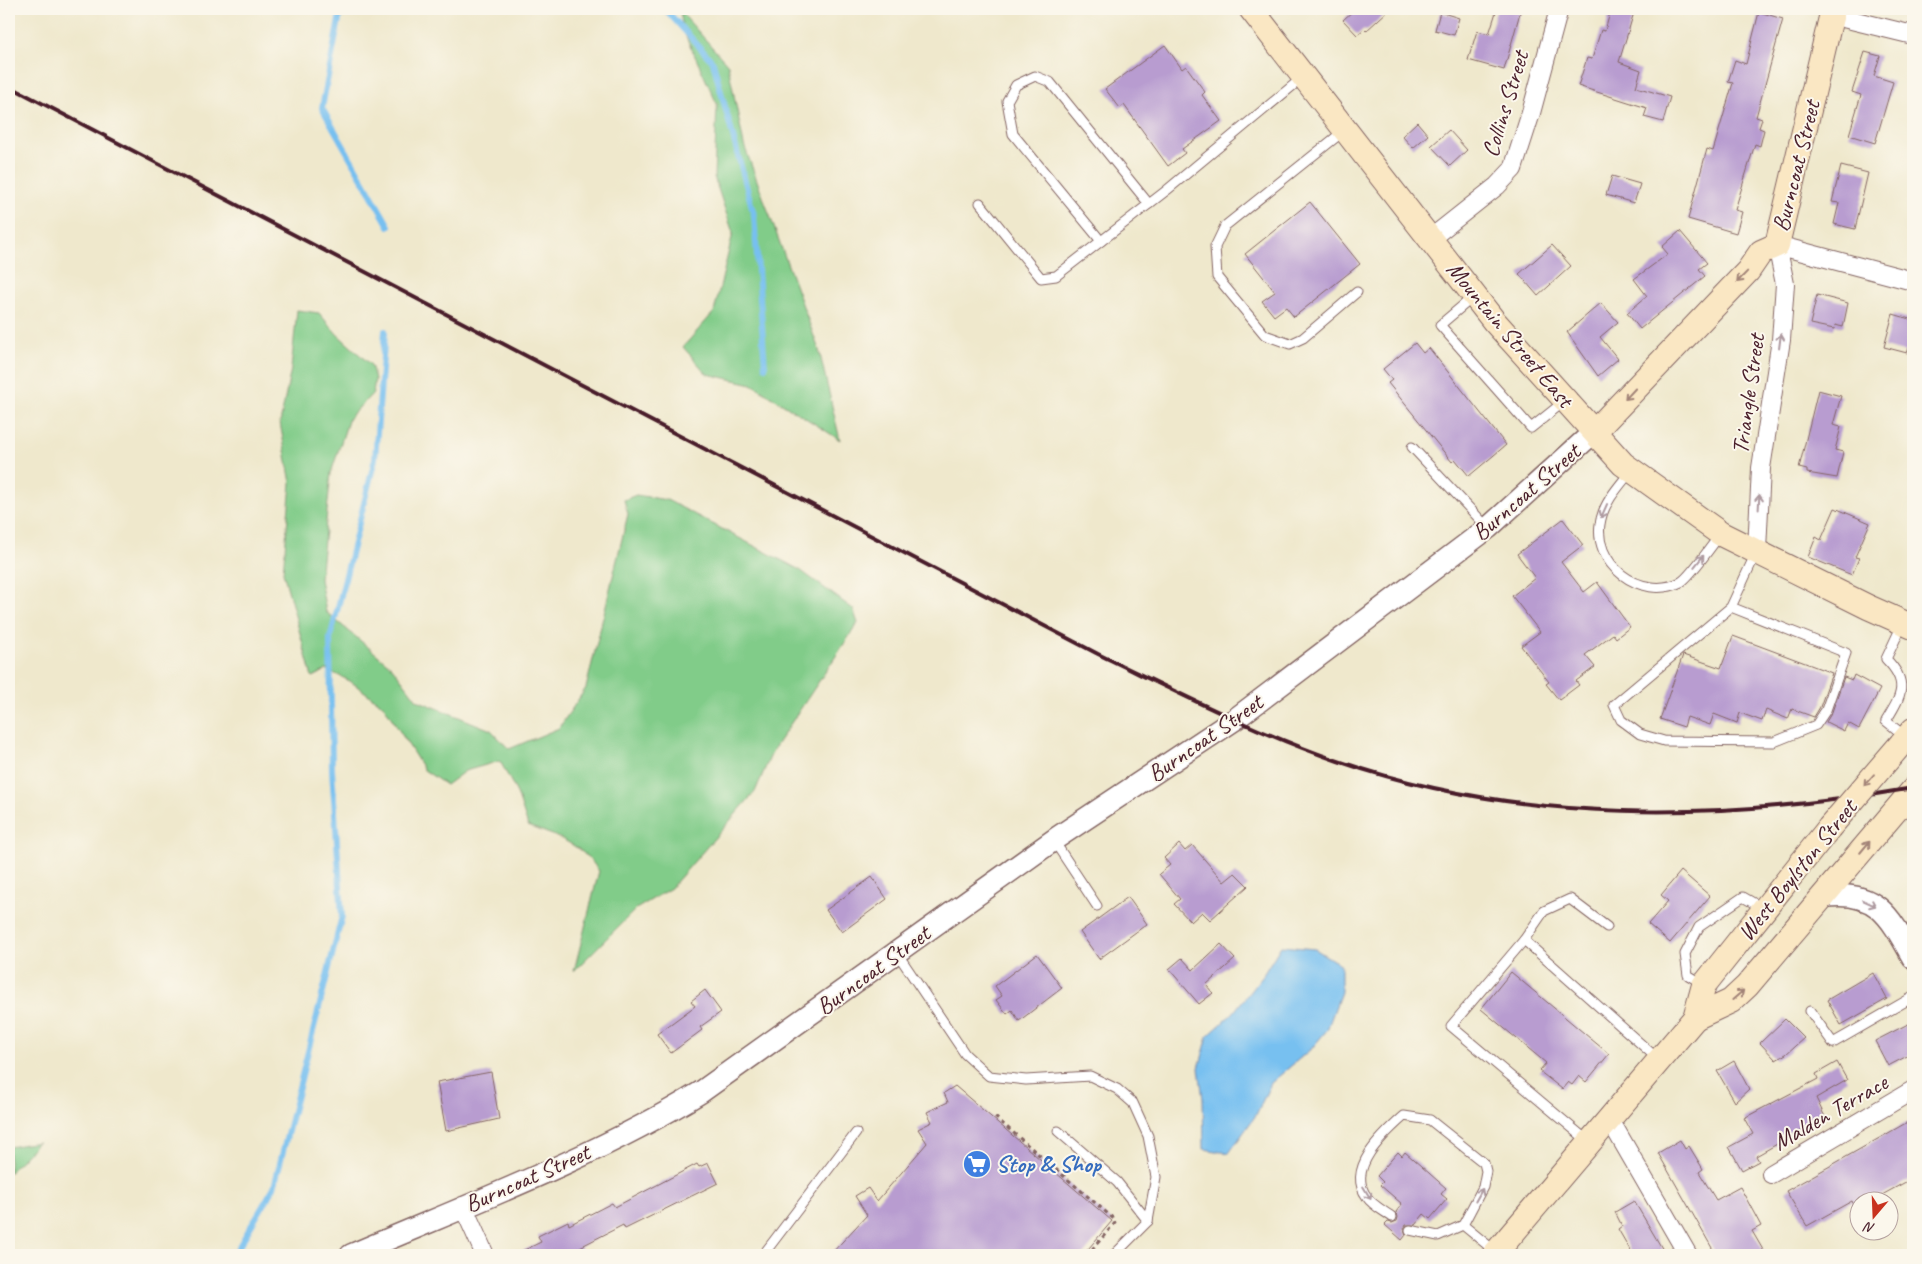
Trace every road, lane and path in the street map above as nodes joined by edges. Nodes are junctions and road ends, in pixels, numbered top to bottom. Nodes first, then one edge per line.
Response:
1 (1251, 9) edge
2 (1559, 9) edge
3 (1832, 12) edge
4 (1913, 35) edge
5 (1304, 76) junction
6 (1345, 130) junction
7 (980, 203) dead end
8 (1149, 204) junction
9 (1430, 239) junction
10 (1101, 241) junction
11 (1777, 245) junction
12 (1913, 281) edge
13 (1356, 292) dead end
14 (1474, 296) junction
15 (1566, 400) junction
16 (1594, 432) junction
17 (1412, 447) dead end
18 (1631, 470) junction
19 (1488, 528) junction
20 (1721, 534) junction
21 (1757, 550) junction
22 (1731, 607) junction
23 (1908, 624) edge
24 (1907, 737) edge
25 (1913, 790) edge
26 (1054, 841) junction
27 (1822, 897) junction
28 (1098, 906) dead end
29 (1764, 909) junction
30 (1607, 928) dead end
31 (1524, 940) junction
32 (897, 953) junction
33 (1913, 958) edge
34 (1704, 985) junction
35 (1913, 997) edge
36 (1810, 1011) dead end
37 (1695, 1018) junction
38 (1659, 1060) junction
39 (1913, 1090) edge
40 (995, 1117) dead end
41 (1610, 1120) junction
42 (1058, 1132) dead end
43 (856, 1133) dead end
44 (1589, 1142) junction
45 (1771, 1174) dead end
46 (463, 1206) junction
47 (1392, 1217) dead end
48 (1148, 1221) junction
49 (1463, 1225) junction
50 (1410, 1230) dead end
51 (1495, 1254) edge
52 (351, 1255) edge
53 (485, 1255) edge
54 (763, 1255) edge
55 (1087, 1255) edge
56 (1114, 1255) edge
57 (1688, 1255) edge

1 - 5 main road, Mountain Street East
2 - 9 street, Collins Street
3 - 4 street
3 - 11 main road, Burncoat Street
5 - 6 main road, Mountain Street East
5 - 8 lane
6 - 9 main road, Mountain Street East
6 - 13 lane
7 - 10 lane
8 - 10 lane
8 - 10 lane
9 - 14 main road, Mountain Street East
11 - 12 street
11 -> 16 main road, Burncoat Street
21 -> 11 street, Triangle Street
14 - 15 main road, Mountain Street East
14 - 15 lane
15 - 16 main road, Mountain Street East
16 - 18 main road, Mountain Street East
16 - 19 street, Burncoat Street
17 - 19 lane
18 - 20 main road, Mountain Street East
18 -> 20 lane
19 - 26 street, Burncoat Street
20 - 21 main road, Mountain Street East
21 - 22 lane
21 - 23 main road, Mountain Street East
22 - 22 lane
23 - 24 lane
24 -> 29 main road, West Boylston Street, bridge
27 -> 25 main road, West Boylston Street
26 - 28 lane
26 - 32 street, Burncoat Street
27 -> 33 street
37 -> 27 main road, West Boylston Street
29 - 34 main road, West Boylston Street
29 - 34 lane
30 - 31 lane
31 - 38 lane
31 - 44 lane
32 - 46 street, Burncoat Street
32 - 48 lane
34 - 37 main road, West Boylston Street
35 - 36 lane
37 - 38 main road, West Boylston Street
38 - 41 main road, West Boylston Street
39 - 45 street, Malden Terrace
40 - 55 path
41 - 44 main road, West Boylston Street
41 - 57 street
42 - 48 lane
43 - 54 lane
44 - 51 main road, West Boylston Street
46 - 52 street, Burncoat Street
46 - 53 street
49 -> 47 lane
48 - 56 lane
49 - 50 lane
49 - 51 lane

